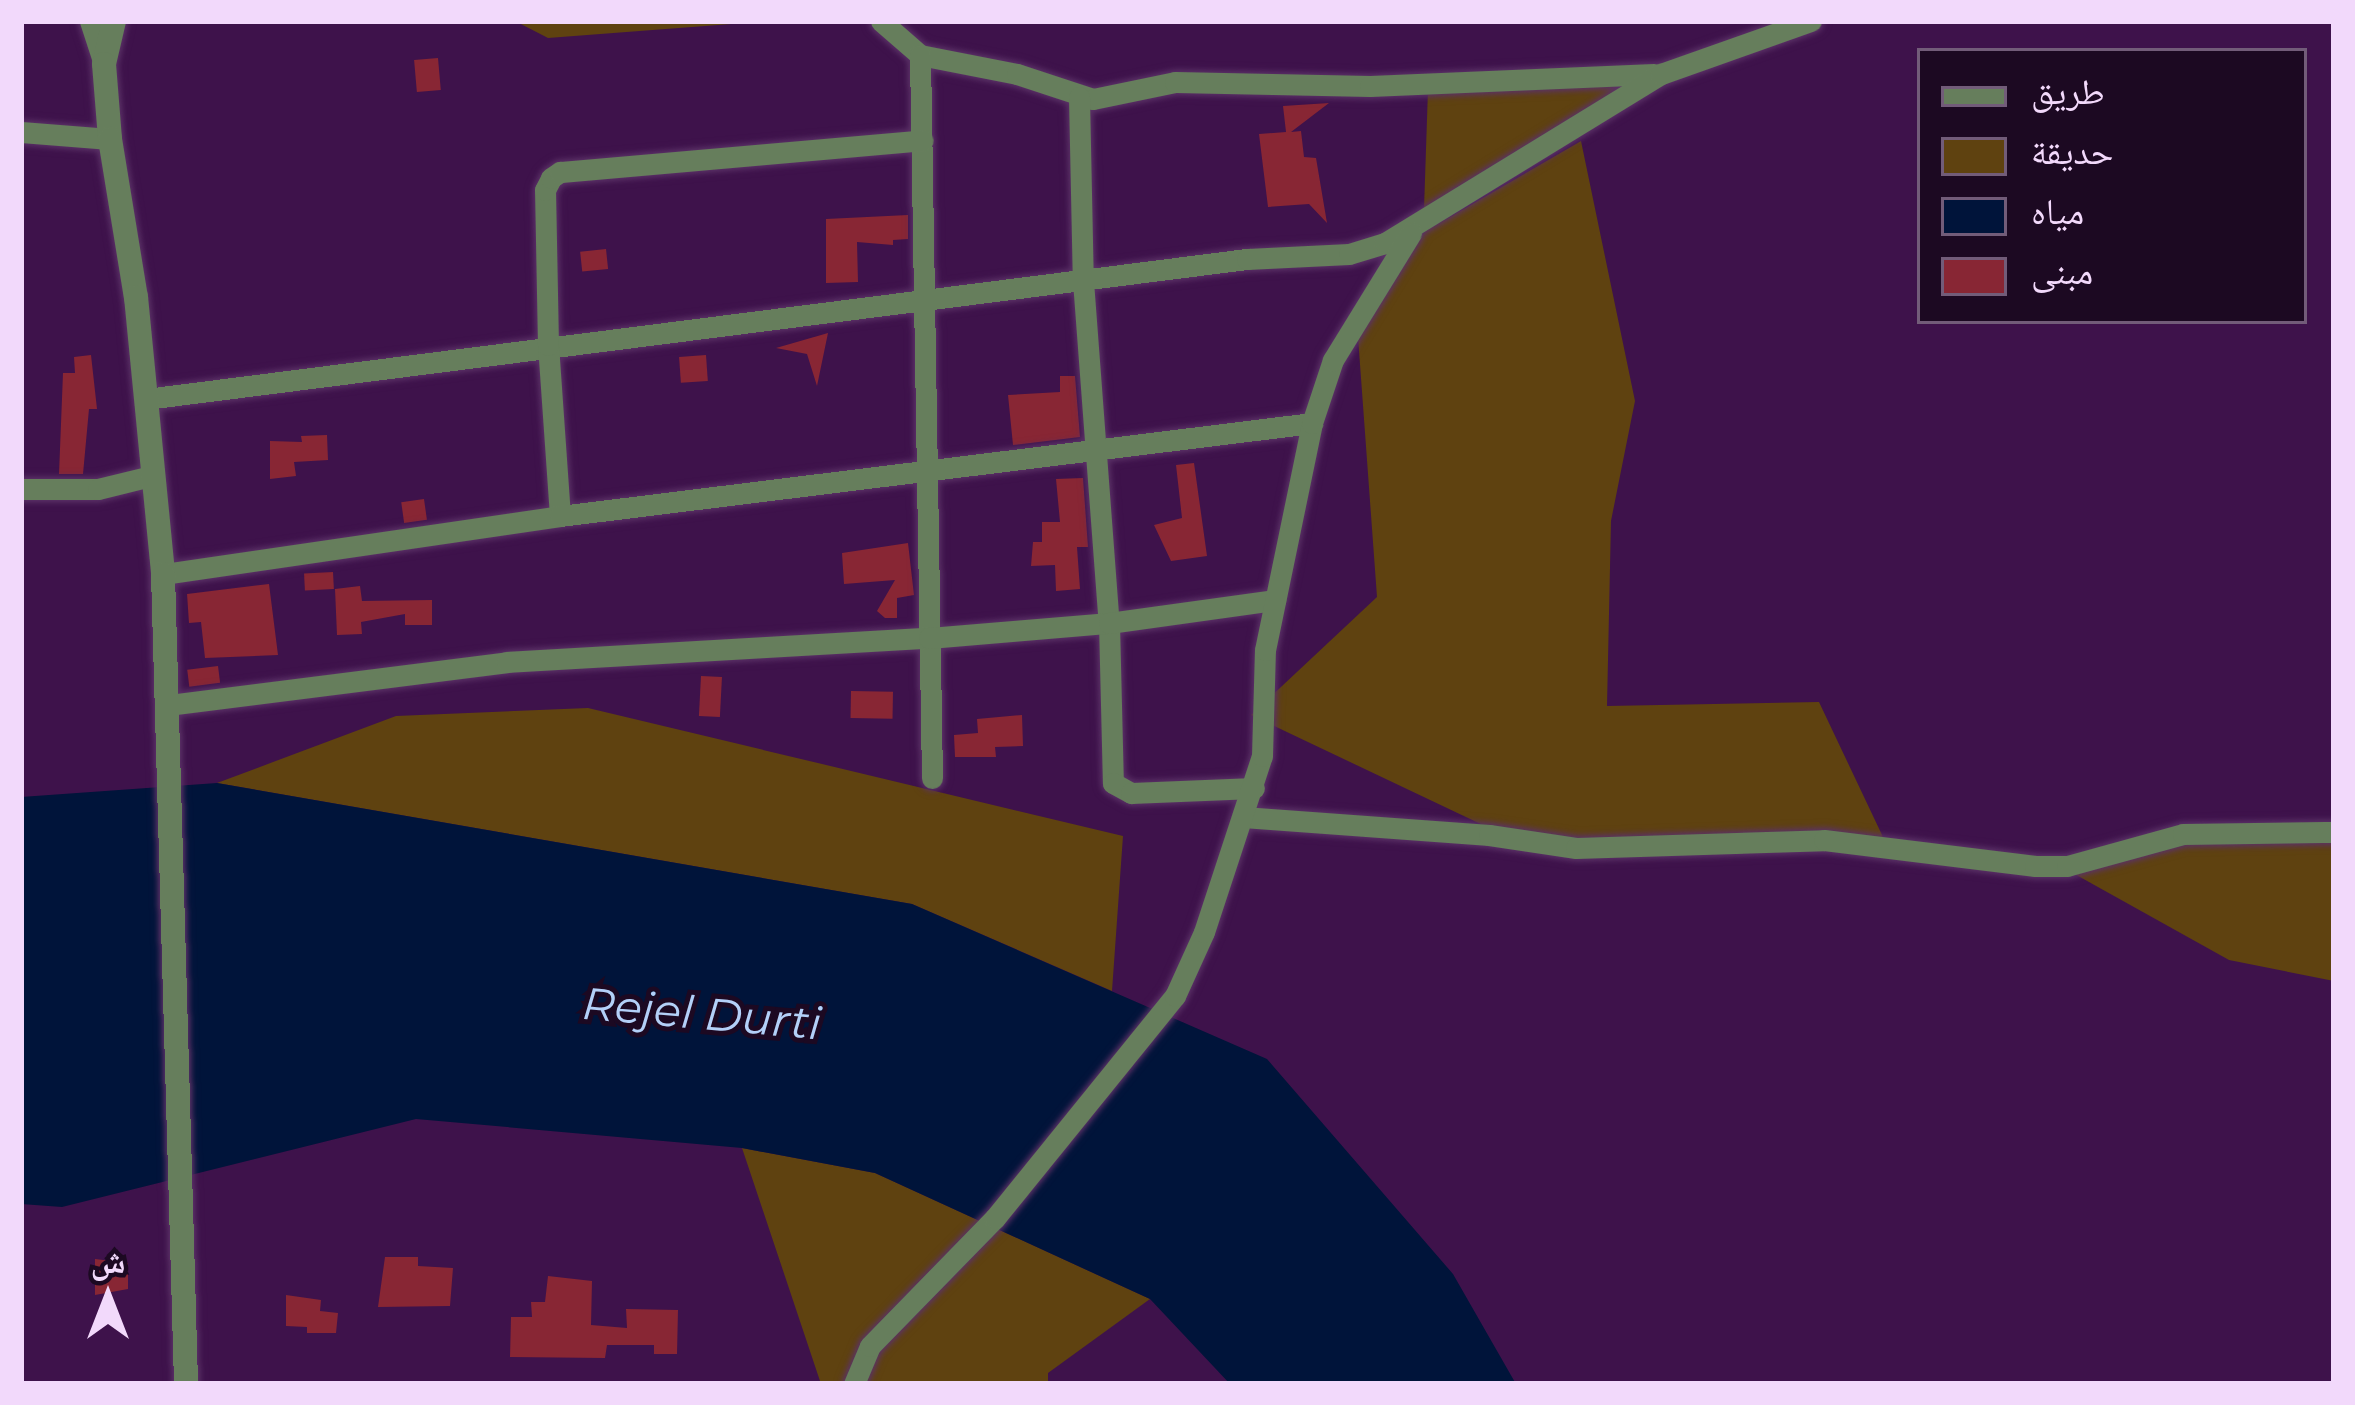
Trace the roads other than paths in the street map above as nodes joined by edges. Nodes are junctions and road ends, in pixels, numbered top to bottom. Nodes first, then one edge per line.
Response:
1 (90, 21) edge
2 (115, 21) edge
3 (881, 21) edge
4 (1811, 21) edge
5 (920, 55) junction
6 (104, 64) junction
7 (1661, 74) junction
8 (1079, 97) junction
9 (21, 132) edge
10 (110, 139) junction
11 (923, 140) junction
12 (1418, 222) junction
13 (1083, 281) junction
14 (922, 304) junction
15 (548, 344) junction
16 (146, 399) junction
17 (1312, 423) junction
18 (1094, 448) junction
19 (925, 469) junction
20 (152, 476) junction
21 (21, 489) edge
22 (560, 516) junction
23 (163, 574) junction
24 (1276, 600) junction
25 (1109, 623) junction
26 (928, 638) junction
27 (168, 705) junction
28 (932, 778) dead end
29 (1254, 788) junction
30 (1243, 818) junction
31 (2334, 832) edge
32 (186, 1384) edge
33 (854, 1384) edge

1 - 6 street
2 - 6 street
3 - 5 street
4 - 7 street
5 - 8 street
5 - 11 street
6 - 10 street
7 - 8 street
7 - 12 street
8 - 13 street
9 - 10 street
10 - 16 street
11 - 14 street
11 - 15 street
12 - 13 street
12 - 17 street
13 - 14 street
13 - 18 street
14 - 15 street
14 - 19 street
15 - 16 street
15 - 22 street
16 - 20 street
17 - 18 street
17 - 24 street
18 - 19 street
18 - 25 street
19 - 22 street
19 - 26 street
20 - 21 street
20 - 23 street
22 - 23 street
23 - 27 street
24 - 25 street
24 - 29 street
25 - 26 street
25 - 29 street
26 - 27 street
26 - 28 street
27 - 32 street
29 - 30 street
30 - 31 street
30 - 33 street

